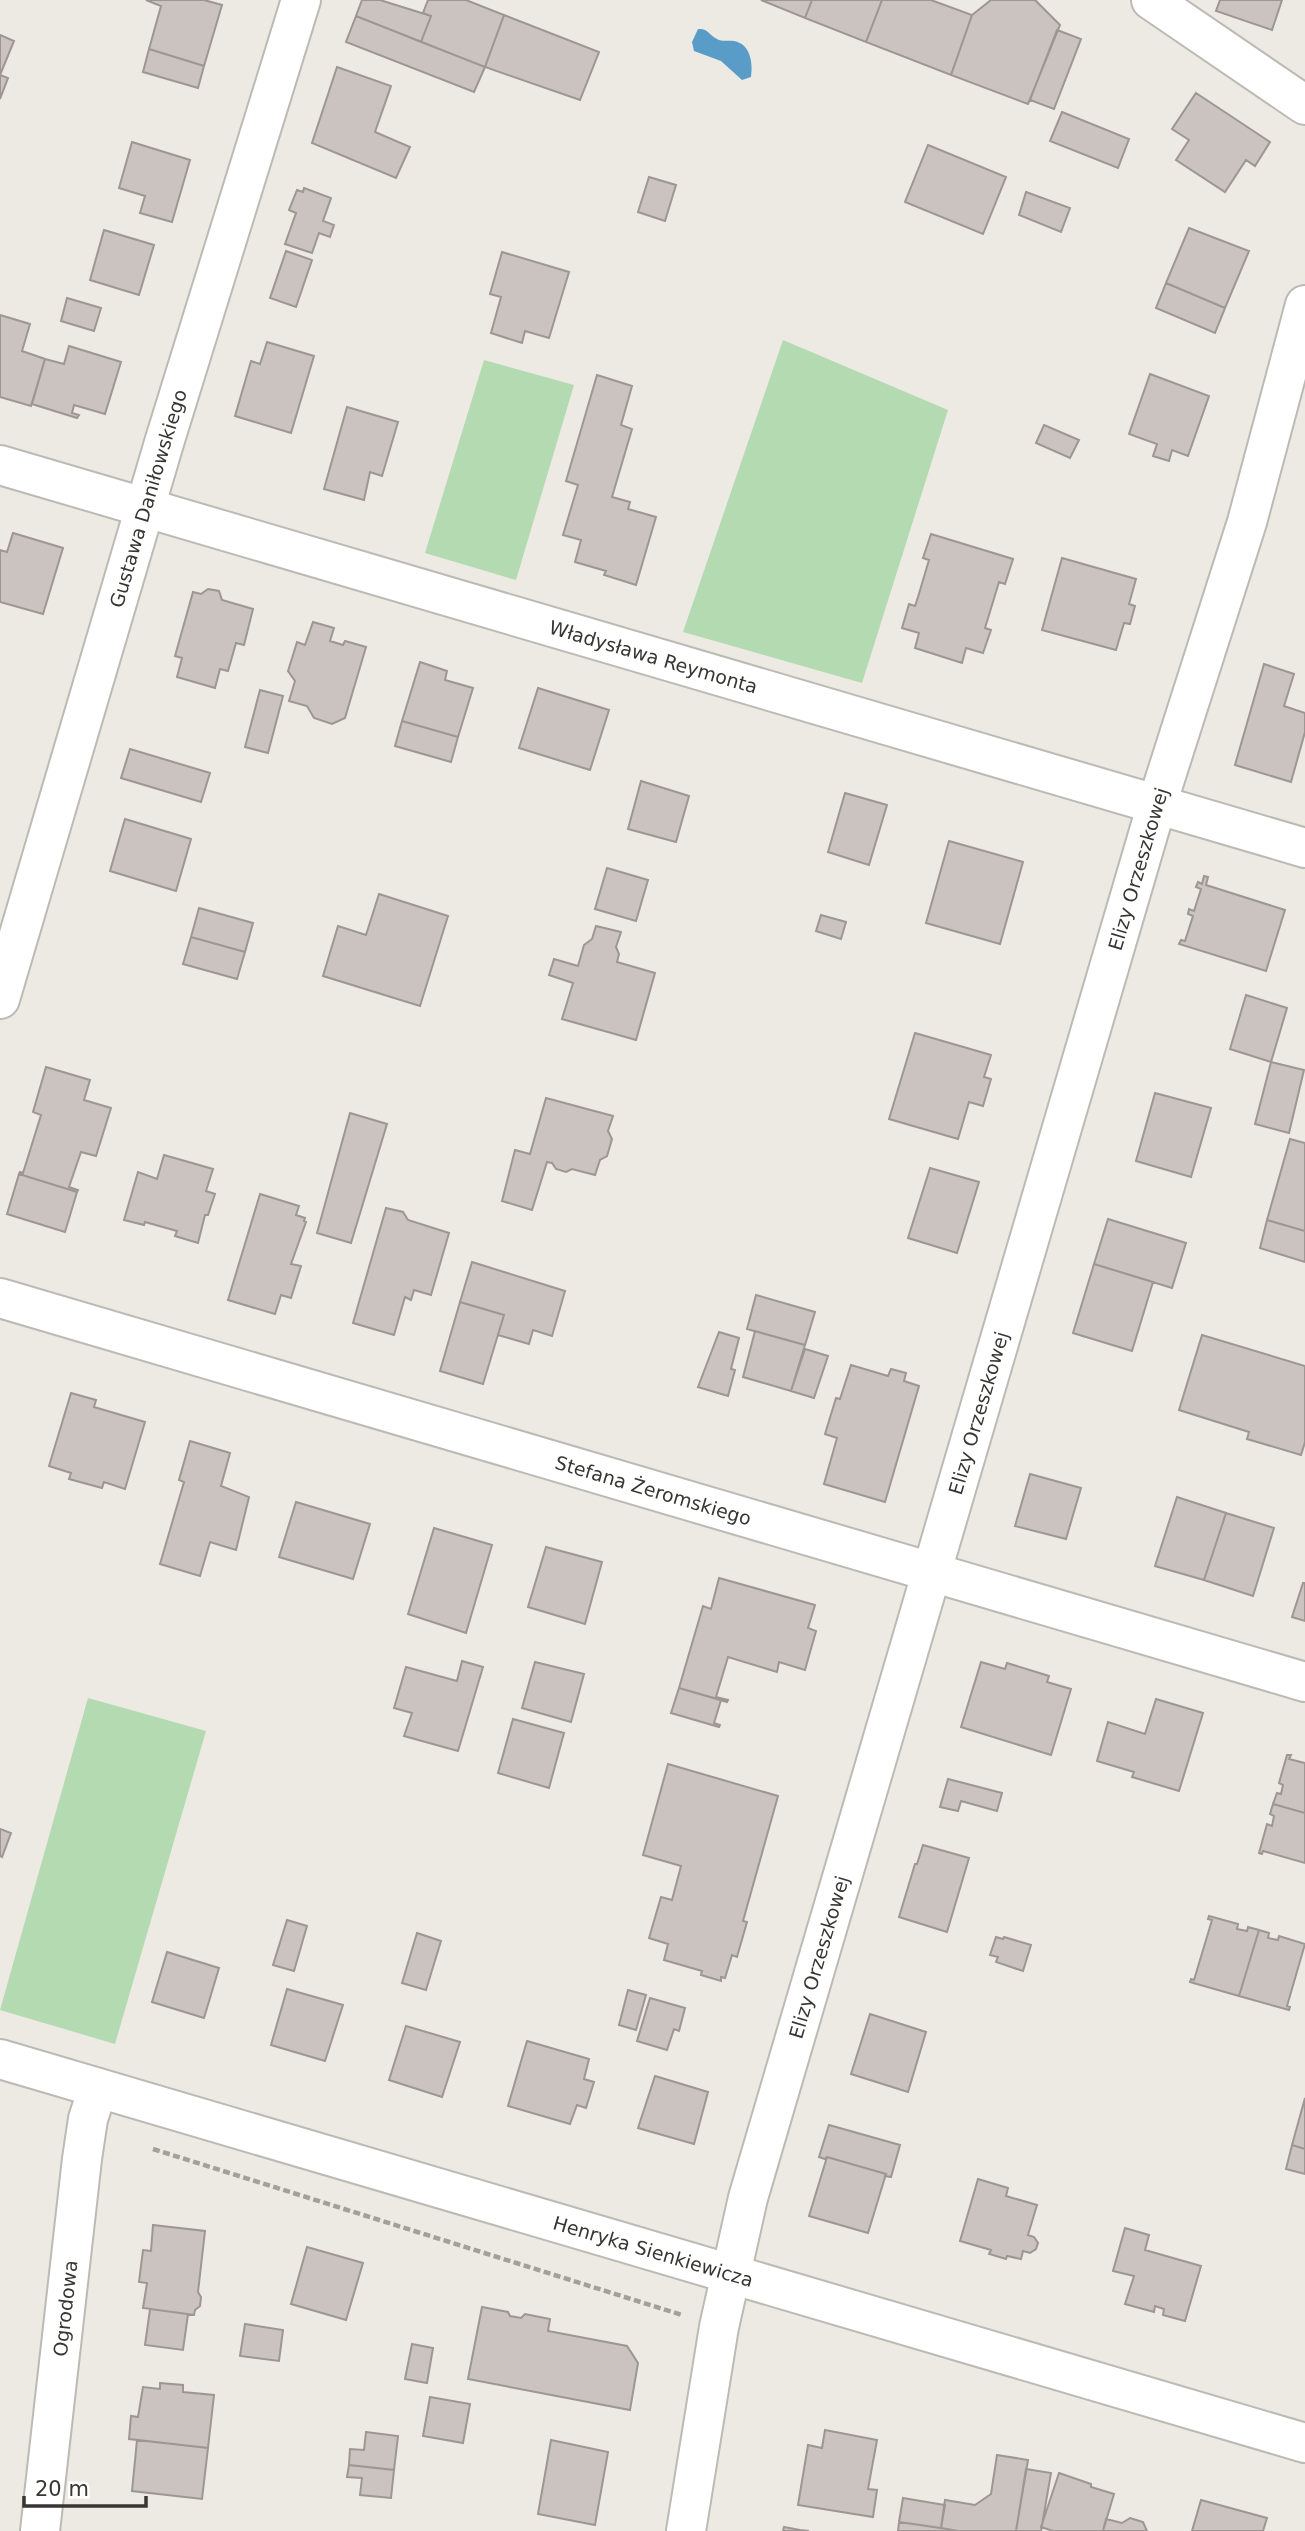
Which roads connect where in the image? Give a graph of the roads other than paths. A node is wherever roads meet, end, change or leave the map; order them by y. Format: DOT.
graph roads {
  1 [pos="301,0"];
  2 [pos="1151,0"];
  3 [pos="1305,105"];
  4 [pos="1305,305"];
  5 [pos="0,465"];
  6 [pos="145,507"];
  7 [pos="1157,803"];
  8 [pos="1305,848"];
  9 [pos="0,999"];
  10 [pos="0,1298"];
  11 [pos="932,1573"];
  12 [pos="1305,1682"];
  13 [pos="0,2059"];
  14 [pos="98,2088"];
  15 [pos="730,2275"];
  16 [pos="1305,2443"];
  17 [pos="40,2531"];
  18 [pos="686,2531"];
  1 -- 6 [label="street, Gustawa Daniłowskiego"];
  2 -- 3 [label="street"];
  4 -- 7 [label="street, Elizy Orzeszkowej"];
  5 -- 6 [label="street, Władysława Reymonta"];
  6 -- 7 [label="street, Władysława Reymonta"];
  6 -- 9 [label="street, Gustawa Daniłowskiego"];
  7 -- 8 [label="street, Władysława Reymonta"];
  7 -- 11 [label="street, Elizy Orzeszkowej"];
  10 -- 11 [label="street, Stefana Żeromskiego"];
  11 -- 12 [label="street, Stefana Żeromskiego"];
  11 -- 15 [label="street, Elizy Orzeszkowej"];
  13 -- 14 [label="street, Henryka Sienkiewicza"];
  14 -- 15 [label="street, Henryka Sienkiewicza"];
  14 -- 17 [label="street, Ogrodowa"];
  15 -- 16 [label="street, Henryka Sienkiewicza"];
  15 -- 18 [label="street, Elizy Orzeszkowej"];
}
